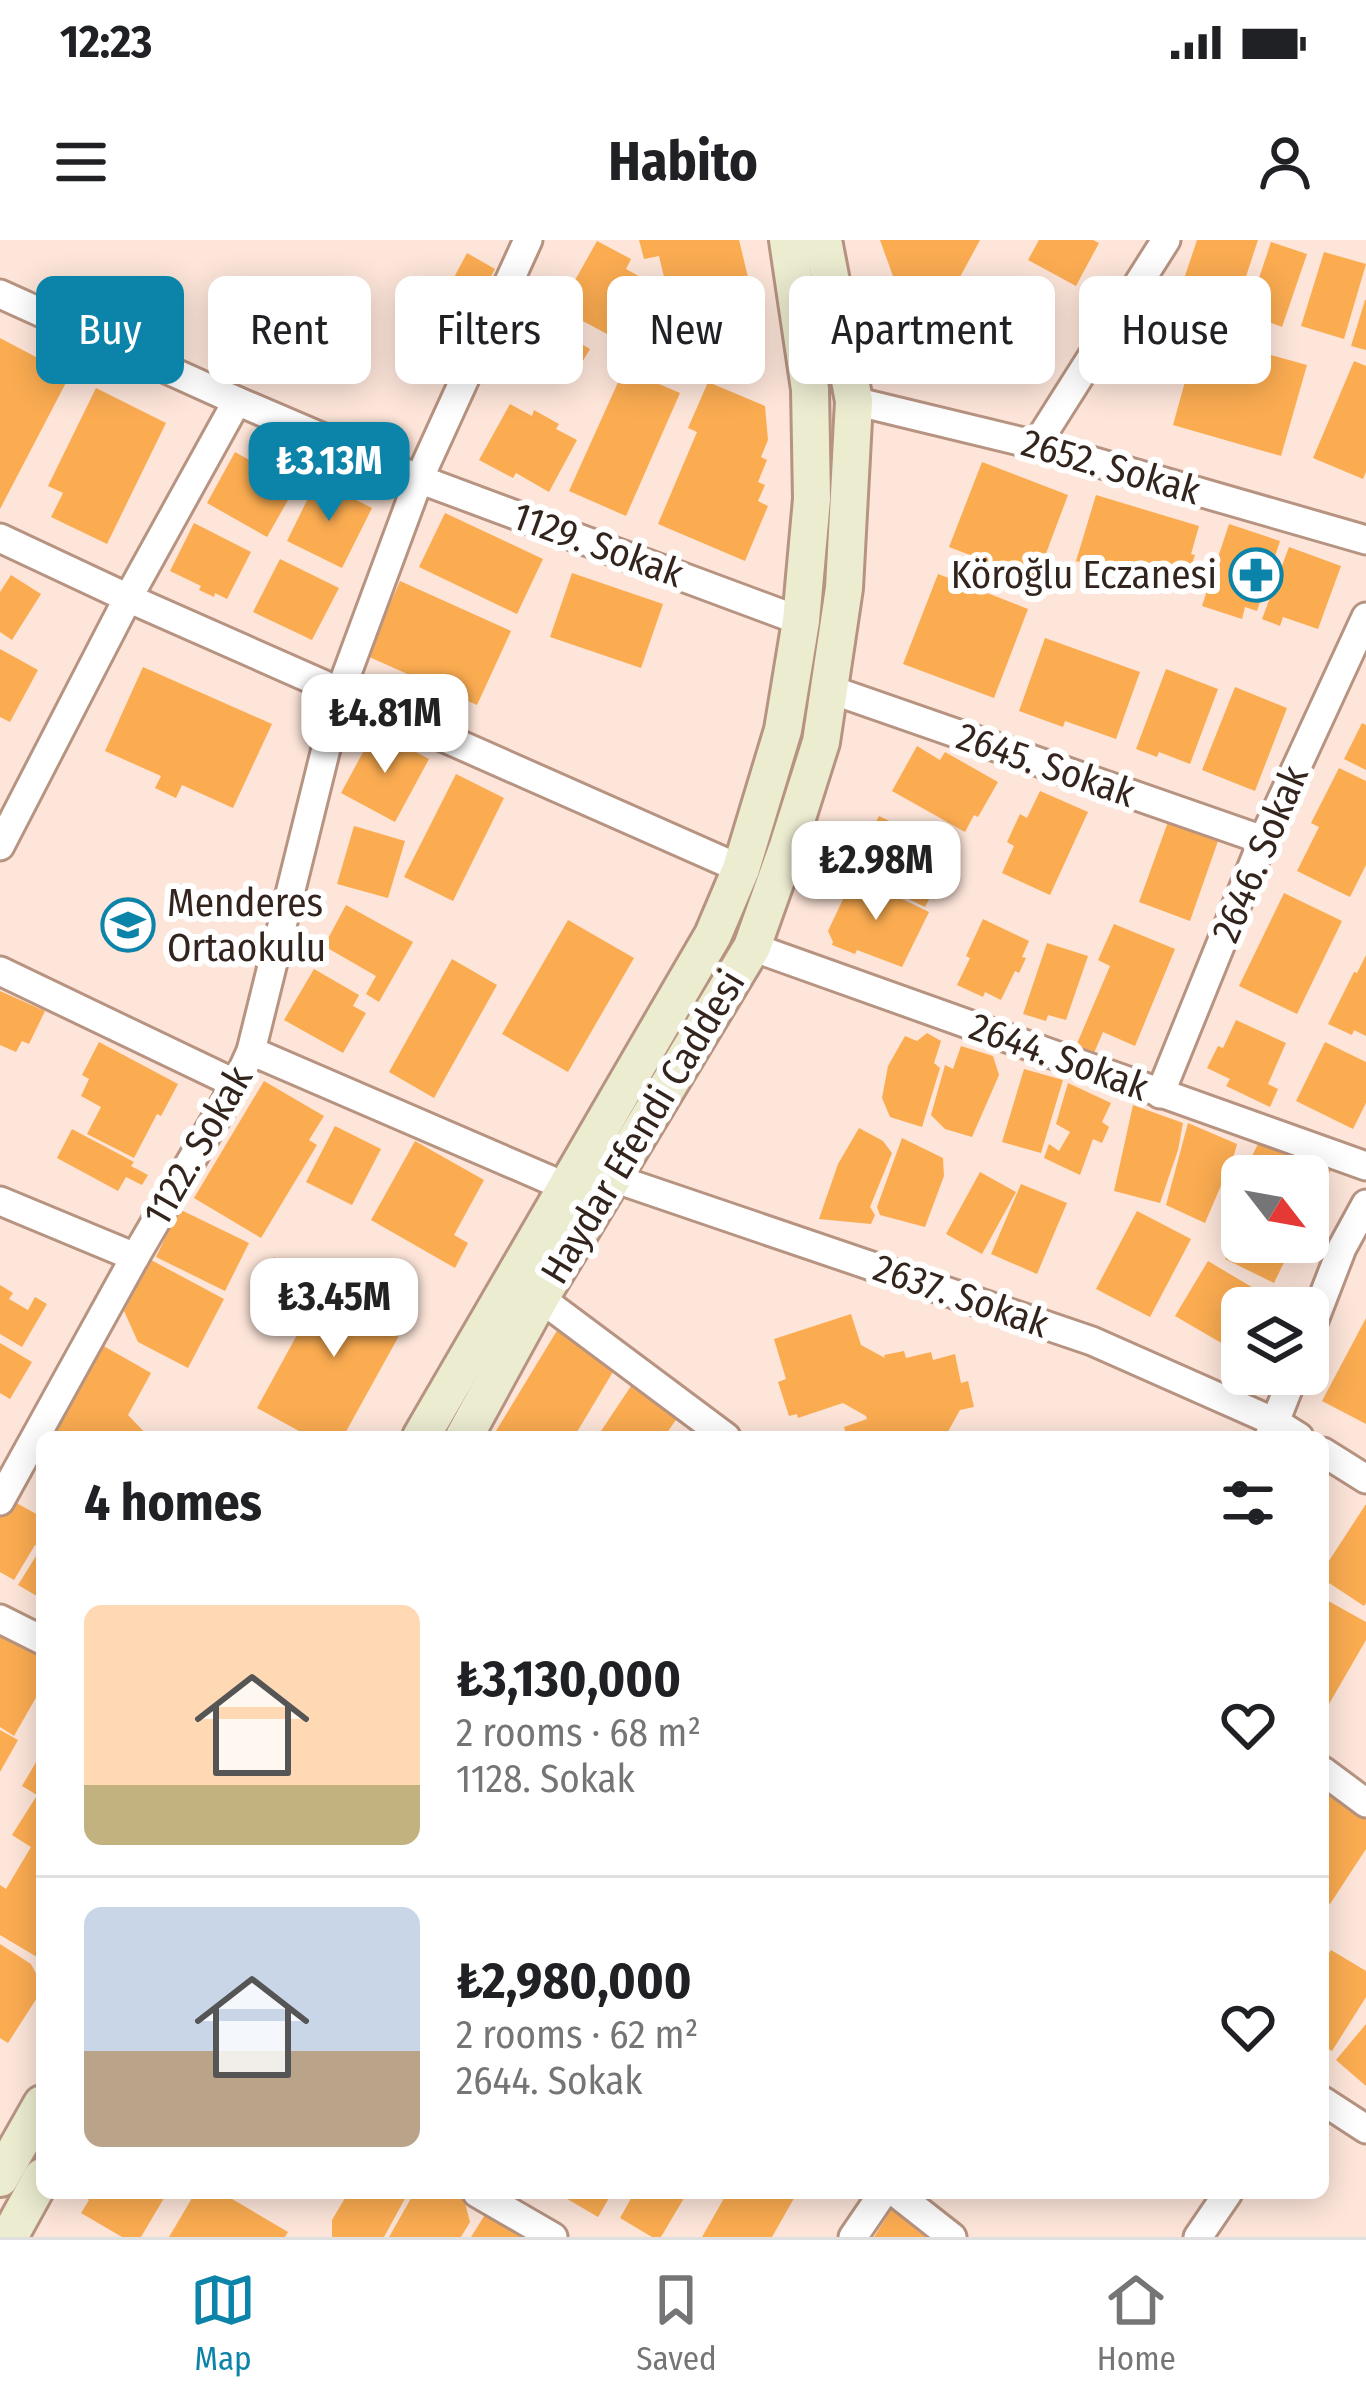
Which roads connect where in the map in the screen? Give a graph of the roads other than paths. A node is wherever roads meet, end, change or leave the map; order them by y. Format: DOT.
graph roads {
  1 [pos="528,240"];
  2 [pos="788,240"];
  3 [pos="824,240"];
  4 [pos="1166,240"];
  5 [pos="0,294"];
  6 [pos="237,401"];
  7 [pos="854,401"];
  8 [pos="1036,446"];
  9 [pos="419,479"];
  10 [pos="0,538"];
  11 [pos="1366,540"];
  12 [pos="128,598"];
  13 [pos="1366,616"];
  14 [pos="801,620"];
  15 [pos="829,689"];
  16 [pos="340,692"];
  17 [pos="1263,840"];
  18 [pos="0,846"];
  19 [pos="741,869"];
  20 [pos="752,946"];
  21 [pos="0,971"];
  22 [pos="251,1051"];
  23 [pos="236,1084"];
  24 [pos="1160,1094"];
  25 [pos="1366,1166"];
  26 [pos="613,1178"];
  27 [pos="564,1186"];
  28 [pos="0,1201"];
  29 [pos="1366,1204"];
  30 [pos="135,1256"];
  31 [pos="1327,1287"];
  32 [pos="540,1298"];
  33 [pos="1289,1395"];
  34 [pos="39,1431"];
  35 [pos="424,1431"];
  36 [pos="467,1431"];
  37 [pos="718,1431"];
  38 [pos="1279,1431"];
  39 [pos="1281,1431"];
  40 [pos="36,1436"];
  41 [pos="1329,1456"];
  42 [pos="1366,1480"];
  43 [pos="0,1501"];
  44 [pos="0,1619"];
  45 [pos="36,1637"];
  46 [pos="1329,1775"];
  47 [pos="1366,1803"];
  48 [pos="1329,2105"];
  49 [pos="36,2115"];
  50 [pos="1366,2129"];
  51 [pos="0,2178"];
  52 [pos="36,2187"];
  53 [pos="487,2199"];
  54 [pos="879,2199"];
  55 [pos="904,2199"];
  56 [pos="1224,2199"];
  57 [pos="9,2237"];
  58 [pos="553,2237"];
  59 [pos="853,2237"];
  60 [pos="952,2237"];
  61 [pos="1198,2237"];
  1 -- 9 [label="street, 1122. Sokak"];
  2 -- 14 [label="main road, Haydar Efendi Caddesi"];
  3 -- 7 [label="main road, Haydar Efendi Caddesi"];
  4 -- 8 [label="street"];
  5 -- 6 [label="street, 1129. Sokak"];
  6 -- 9 [label="street, 1129. Sokak"];
  6 -- 12 [label="street"];
  7 -- 8 [label="street, 2652. Sokak"];
  7 -- 15 [label="main road, Haydar Efendi Caddesi"];
  8 -- 11 [label="street, 2652. Sokak"];
  9 -- 14 [label="street, 1129. Sokak"];
  9 -- 16 [label="street, 1122. Sokak"];
  10 -- 12 [label="street"];
  12 -- 16 [label="street"];
  12 -- 18 [label="street"];
  13 -- 17 [label="street, 2646. Sokak"];
  14 -- 19 [label="main road, Haydar Efendi Caddesi"];
  15 -- 17 [label="street, 2645. Sokak"];
  15 -- 20 [label="main road, Haydar Efendi Caddesi"];
  16 -- 19 [label="street"];
  16 -- 22 [label="street, 1122. Sokak"];
  17 -- 24 [label="street, 2646. Sokak"];
  19 -- 27 [label="main road, Haydar Efendi Caddesi"];
  20 -- 24 [label="street, 2644. Sokak"];
  20 -- 26 [label="main road, Haydar Efendi Caddesi"];
  21 -- 23 [label="street"];
  22 -- 23 [label="street, 1122. Sokak"];
  22 -- 27 [label="street"];
  23 -- 30 [label="street, 1122. Sokak"];
  24 -- 25 [label="street, 2644. Sokak"];
  26 -- 32 [label="main road, Haydar Efendi Caddesi"];
  26 -- 38 [label="street, 2637. Sokak"];
  27 -- 35 [label="main road, Haydar Efendi Caddesi"];
  28 -- 30 [label="street"];
  29 -- 31 [label="street"];
  30 -- 34 [label="street, 1122. Sokak"];
  32 -- 36 [label="main road, Haydar Efendi Caddesi"];
  32 -- 37 [label="street"];
  33 -- 39 [label="street"];
  40 -- 43 [label="street, 1122. Sokak"];
  41 -- 42 [label="street"];
  44 -- 45 [label="street"];
  46 -- 47 [label="street"];
  48 -- 50 [label="street"];
  49 -- 51 [label="main road"];
  52 -- 57 [label="main road"];
  53 -- 58 [label="street"];
  54 -- 59 [label="street"];
  55 -- 60 [label="street"];
  56 -- 61 [label="street"];
}
